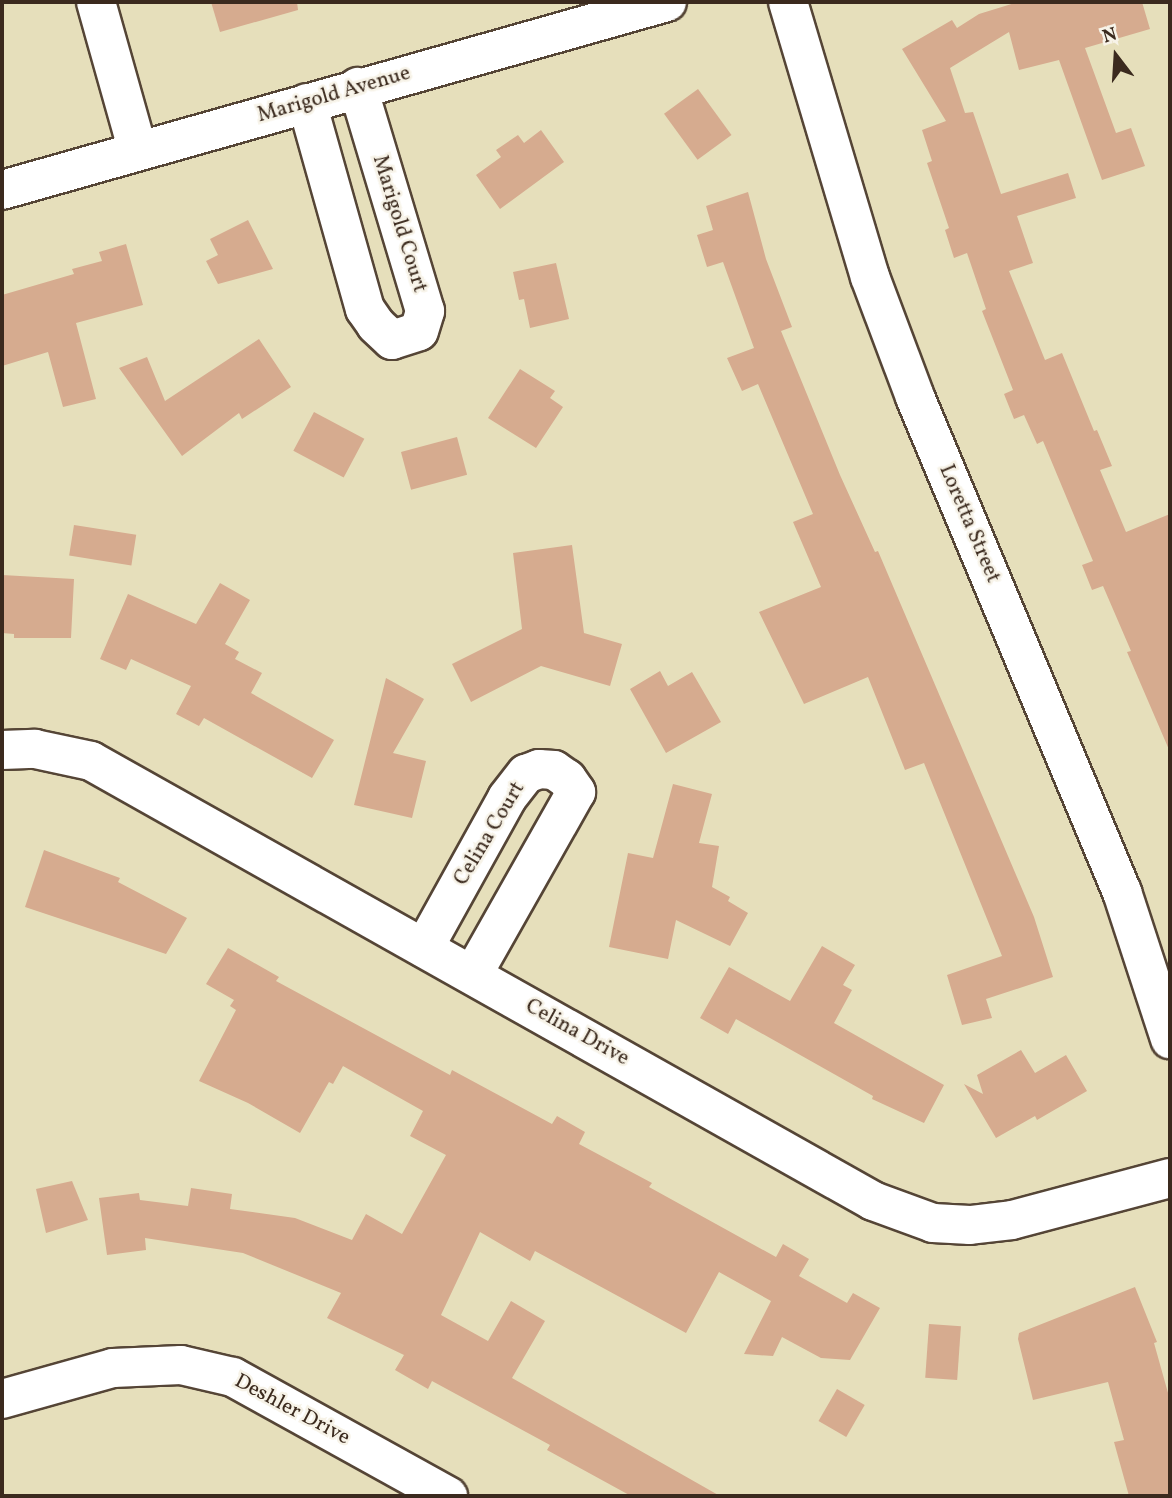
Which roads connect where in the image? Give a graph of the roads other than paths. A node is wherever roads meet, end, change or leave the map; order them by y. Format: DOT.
graph roads {
  1 [pos="96,2"];
  2 [pos="667,2"];
  3 [pos="788,2"];
  4 [pos="358,87"];
  5 [pos="307,103"];
  6 [pos="138,151"];
  7 [pos="2,190"];
  8 [pos="2,750"];
  9 [pos="425,948"];
  10 [pos="472,974"];
  11 [pos="1170,1039"];
  12 [pos="1170,1178"];
  13 [pos="2,1399"];
  14 [pos="447,1496"];
  1 -- 6 [label="street"];
  2 -- 4 [label="street, Marigold Avenue"];
  3 -- 11 [label="street, Loretta Street"];
  4 -- 5 [label="street, Marigold Avenue"];
  4 -- 5 [label="street, Marigold Court"];
  5 -- 6 [label="street, Marigold Avenue"];
  6 -- 7 [label="street, Marigold Avenue"];
  8 -- 9 [label="street, Celina Drive"];
  9 -- 10 [label="street, Celina Drive"];
  9 -- 10 [label="street, Celina Court"];
  10 -- 12 [label="street, Celina Drive"];
  13 -- 14 [label="street, Deshler Drive"];
}
